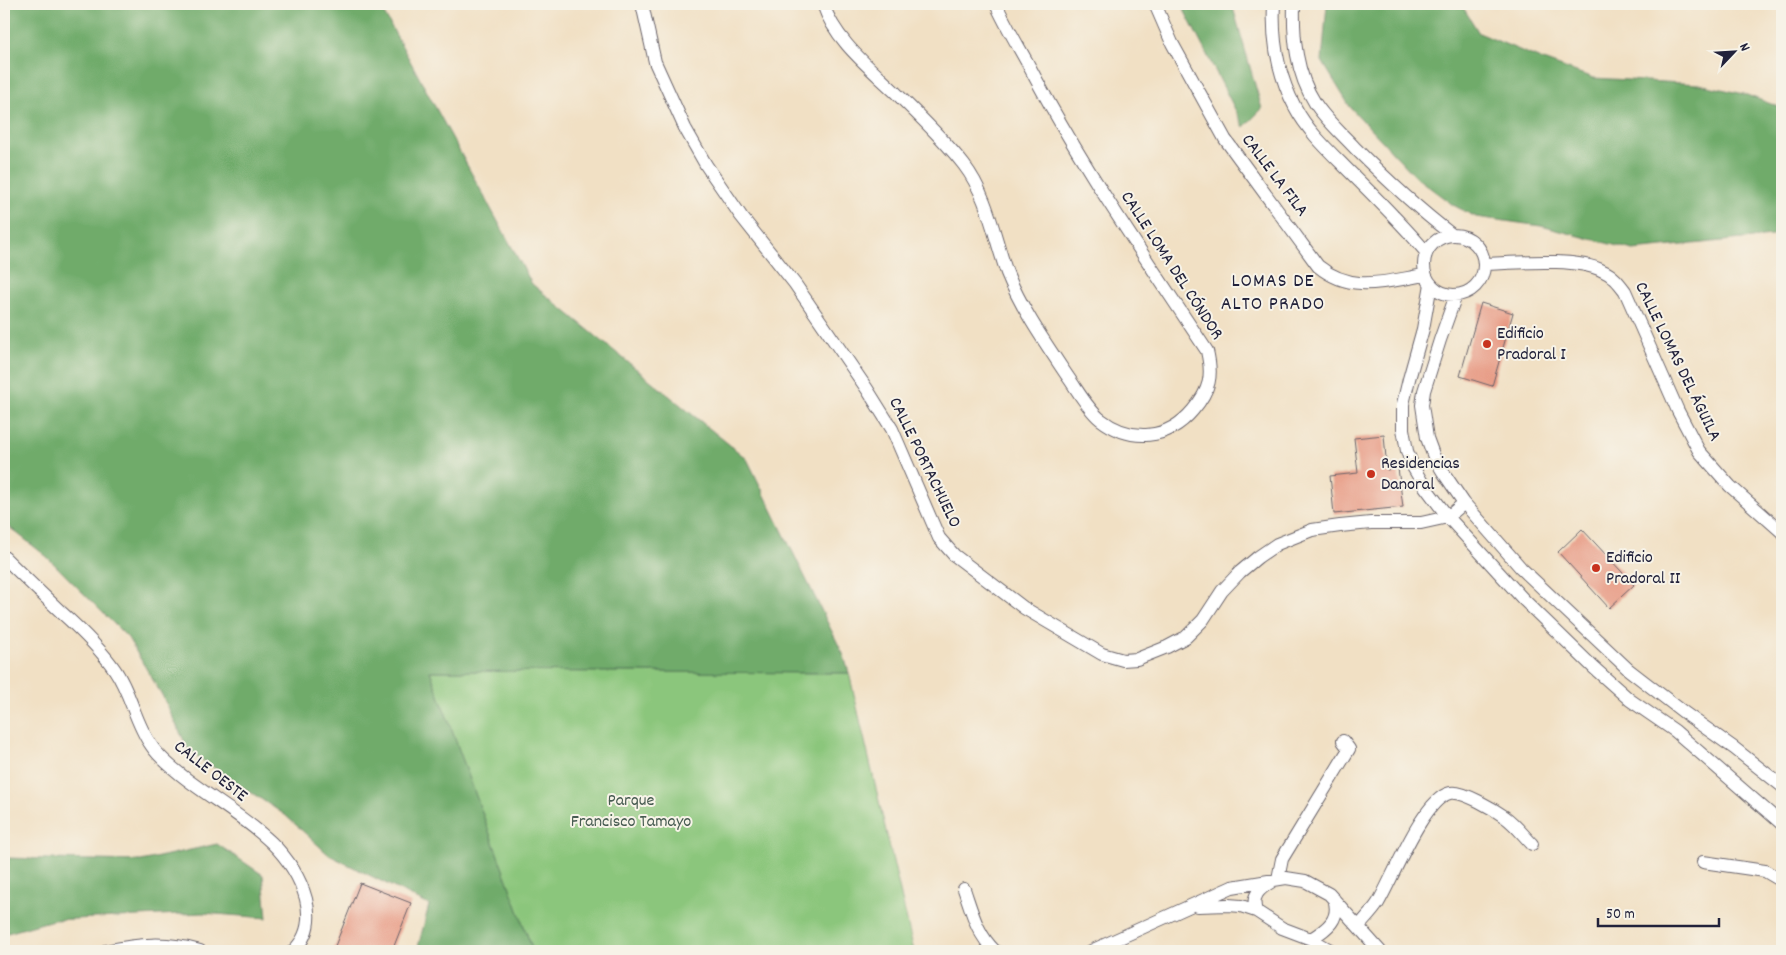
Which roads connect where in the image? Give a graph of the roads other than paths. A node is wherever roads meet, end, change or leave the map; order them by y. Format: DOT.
graph roads {
  1 [pos="642,4"];
  2 [pos="824,4"];
  3 [pos="996,4"];
  4 [pos="1155,4"];
  5 [pos="1274,4"];
  6 [pos="1294,4"];
  7 [pos="1451,234"];
  8 [pos="1426,252"];
  9 [pos="1485,264"];
  10 [pos="1428,280"];
  11 [pos="1456,295"];
  12 [pos="1464,503"];
  13 [pos="1448,517"];
  14 [pos="1782,532"];
  15 [pos="4,557"];
  16 [pos="1343,741"];
  17 [pos="1782,786"];
  18 [pos="1782,824"];
  19 [pos="1532,844"];
  20 [pos="1703,862"];
  21 [pos="1278,879"];
  22 [pos="1782,881"];
  23 [pos="964,889"];
  24 [pos="1334,899"];
  25 [pos="1188,907"];
  26 [pos="1256,911"];
  27 [pos="1359,926"];
  28 [pos="1311,939"];
  29 [pos="105,951"];
  30 [pos="200,951"];
  31 [pos="293,951"];
  32 [pos="995,951"];
  33 [pos="1091,951"];
  34 [pos="1332,951"];
  35 [pos="1380,951"];
  1 -- 13 [label="street, CALLE PORTACHUELO"];
  2 -- 3 [label="street, CALLE LOMA DEL CÓNDOR"];
  4 -- 10 [label="street, CALLE LA FILA"];
  5 -- 8 [label="street"];
  6 -- 7 [label="street"];
  7 -- 8 [label="street"];
  7 -- 9 [label="street"];
  8 -- 10 [label="street"];
  9 -- 11 [label="street"];
  9 -- 14 [label="street, CALLE LOMAS DEL ÁGUILA"];
  10 -- 11 [label="street"];
  10 -- 13 [label="street"];
  11 -- 12 [label="street"];
  12 -- 13 [label="street, CALLE PORTACHUELO"];
  12 -- 17 [label="street"];
  13 -- 18 [label="street"];
  15 -- 31 [label="street, CALLE OESTE"];
  16 -- 21 [label="street"];
  19 -- 27 [label="street"];
  20 -- 22 [label="street"];
  21 -- 24 [label="street"];
  21 -- 25 [label="street"];
  21 -- 26 [label="street"];
  23 -- 32 [label="street"];
  24 -- 27 [label="street"];
  24 -- 28 [label="street"];
  25 -- 26 [label="street"];
  25 -- 33 [label="street"];
  26 -- 28 [label="street"];
  27 -- 35 [label="street"];
  28 -- 34 [label="street"];
  29 -- 30 [label="street"];
}
